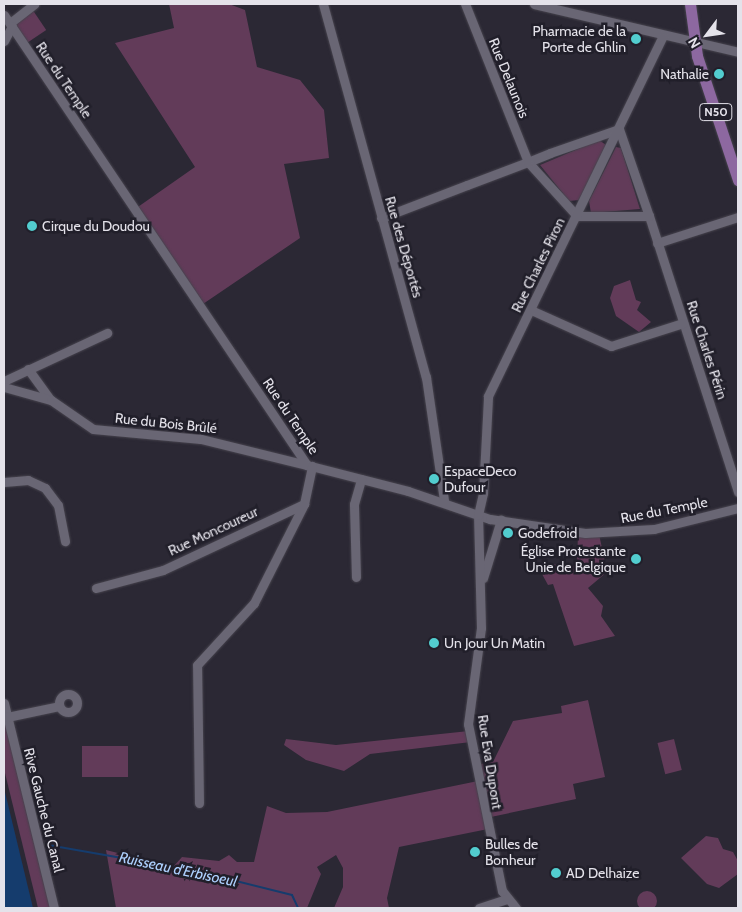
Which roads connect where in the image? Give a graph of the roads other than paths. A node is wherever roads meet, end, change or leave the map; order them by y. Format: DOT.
graph roads {
  1 [pos="34,4"];
  2 [pos="323,4"];
  3 [pos="465,4"];
  4 [pos="534,4"];
  5 [pos="690,4"];
  6 [pos="560,7"];
  7 [pos="4,15"];
  8 [pos="11,25"];
  9 [pos="691,31"];
  10 [pos="662,37"];
  11 [pos="4,41"];
  12 [pos="695,44"];
  13 [pos="738,52"];
  14 [pos="619,129"];
  15 [pos="528,162"];
  16 [pos="738,180"];
  17 [pos="577,216"];
  18 [pos="649,216"];
  19 [pos="738,217"];
  20 [pos="381,218"];
  21 [pos="657,243"];
  22 [pos="531,310"];
  23 [pos="683,323"];
  24 [pos="107,333"];
  25 [pos="28,369"];
  26 [pos="4,380"];
  27 [pos="4,388"];
  28 [pos="51,400"];
  29 [pos="310,466"];
  30 [pos="361,478"];
  31 [pos="4,482"];
  32 [pos="738,492"];
  33 [pos="444,502"];
  34 [pos="304,504"];
  35 [pos="738,508"];
  36 [pos="478,515"];
  37 [pos="501,520"];
  38 [pos="65,541"];
  39 [pos="356,577"];
  40 [pos="480,587"];
  41 [pos="96,588"];
  42 [pos="4,703"];
  43 [pos="59,706"];
  44 [pos="7,717"];
  45 [pos="199,803"];
  46 [pos="506,899"];
  47 [pos="54,908"];
  48 [pos="479,908"];
  49 [pos="516,908"];
  1 -- 8 [label="street"];
  2 -- 20 [label="street, Rue des Déportés"];
  3 -- 15 [label="street, Rue Delaunois"];
  4 -- 6 [label="street"];
  5 -- 9 [label="main road, N50"];
  6 -- 10 [label="street"];
  7 -- 8 [label="street, Rue du Temple"];
  8 -- 11 [label="street"];
  8 -- 29 [label="street, Rue du Temple"];
  9 -- 10 [label="street"];
  9 -- 12 [label="main road, N50"];
  10 -- 12 [label="street"];
  10 -- 14 [label="street, Rue Charles Piron"];
  12 -- 13 [label="street"];
  12 -- 16 [label="main road, N50"];
  14 -- 15 [label="street"];
  14 -- 17 [label="street, Rue Charles Piron"];
  14 -- 18 [label="street, Rue Charles Périn"];
  15 -- 17 [label="street"];
  15 -- 20 [label="street"];
  17 -- 18 [label="street"];
  17 -- 22 [label="street, Rue Charles Piron"];
  18 -- 21 [label="street, Rue Charles Périn"];
  19 -- 21 [label="street"];
  20 -- 33 [label="street, Rue des Déportés"];
  21 -- 23 [label="street, Rue Charles Périn"];
  22 -- 23 [label="street"];
  22 -- 36 [label="street, Rue Charles Piron"];
  23 -- 32 [label="street, Rue Charles Périn"];
  24 -- 25 [label="street"];
  25 -- 26 [label="street"];
  25 -- 28 [label="street"];
  27 -- 28 [label="street"];
  28 -- 29 [label="street, Rue du Bois Brûlé"];
  29 -- 30 [label="street, Rue du Temple"];
  29 -- 34 [label="street"];
  30 -- 33 [label="street, Rue du Temple"];
  30 -- 39 [label="street"];
  31 -- 38 [label="street"];
  33 -- 36 [label="street, Rue du Temple"];
  34 -- 41 [label="street, Rue Moncoureur"];
  34 -- 45 [label="street"];
  35 -- 37 [label="street, Rue du Temple"];
  36 -- 37 [label="street, Rue du Temple"];
  36 -- 40 [label="street, Rue Charles Piron"];
  37 -- 40 [label="street"];
  40 -- 46 [label="street, Rue Eva Dupont"];
  42 -- 44 [label="street, Rive Gauche du Canal"];
  43 -- 44 [label="street"];
  44 -- 47 [label="street, Rive Gauche du Canal"];
  46 -- 48 [label="street"];
  46 -- 49 [label="street"];
}
